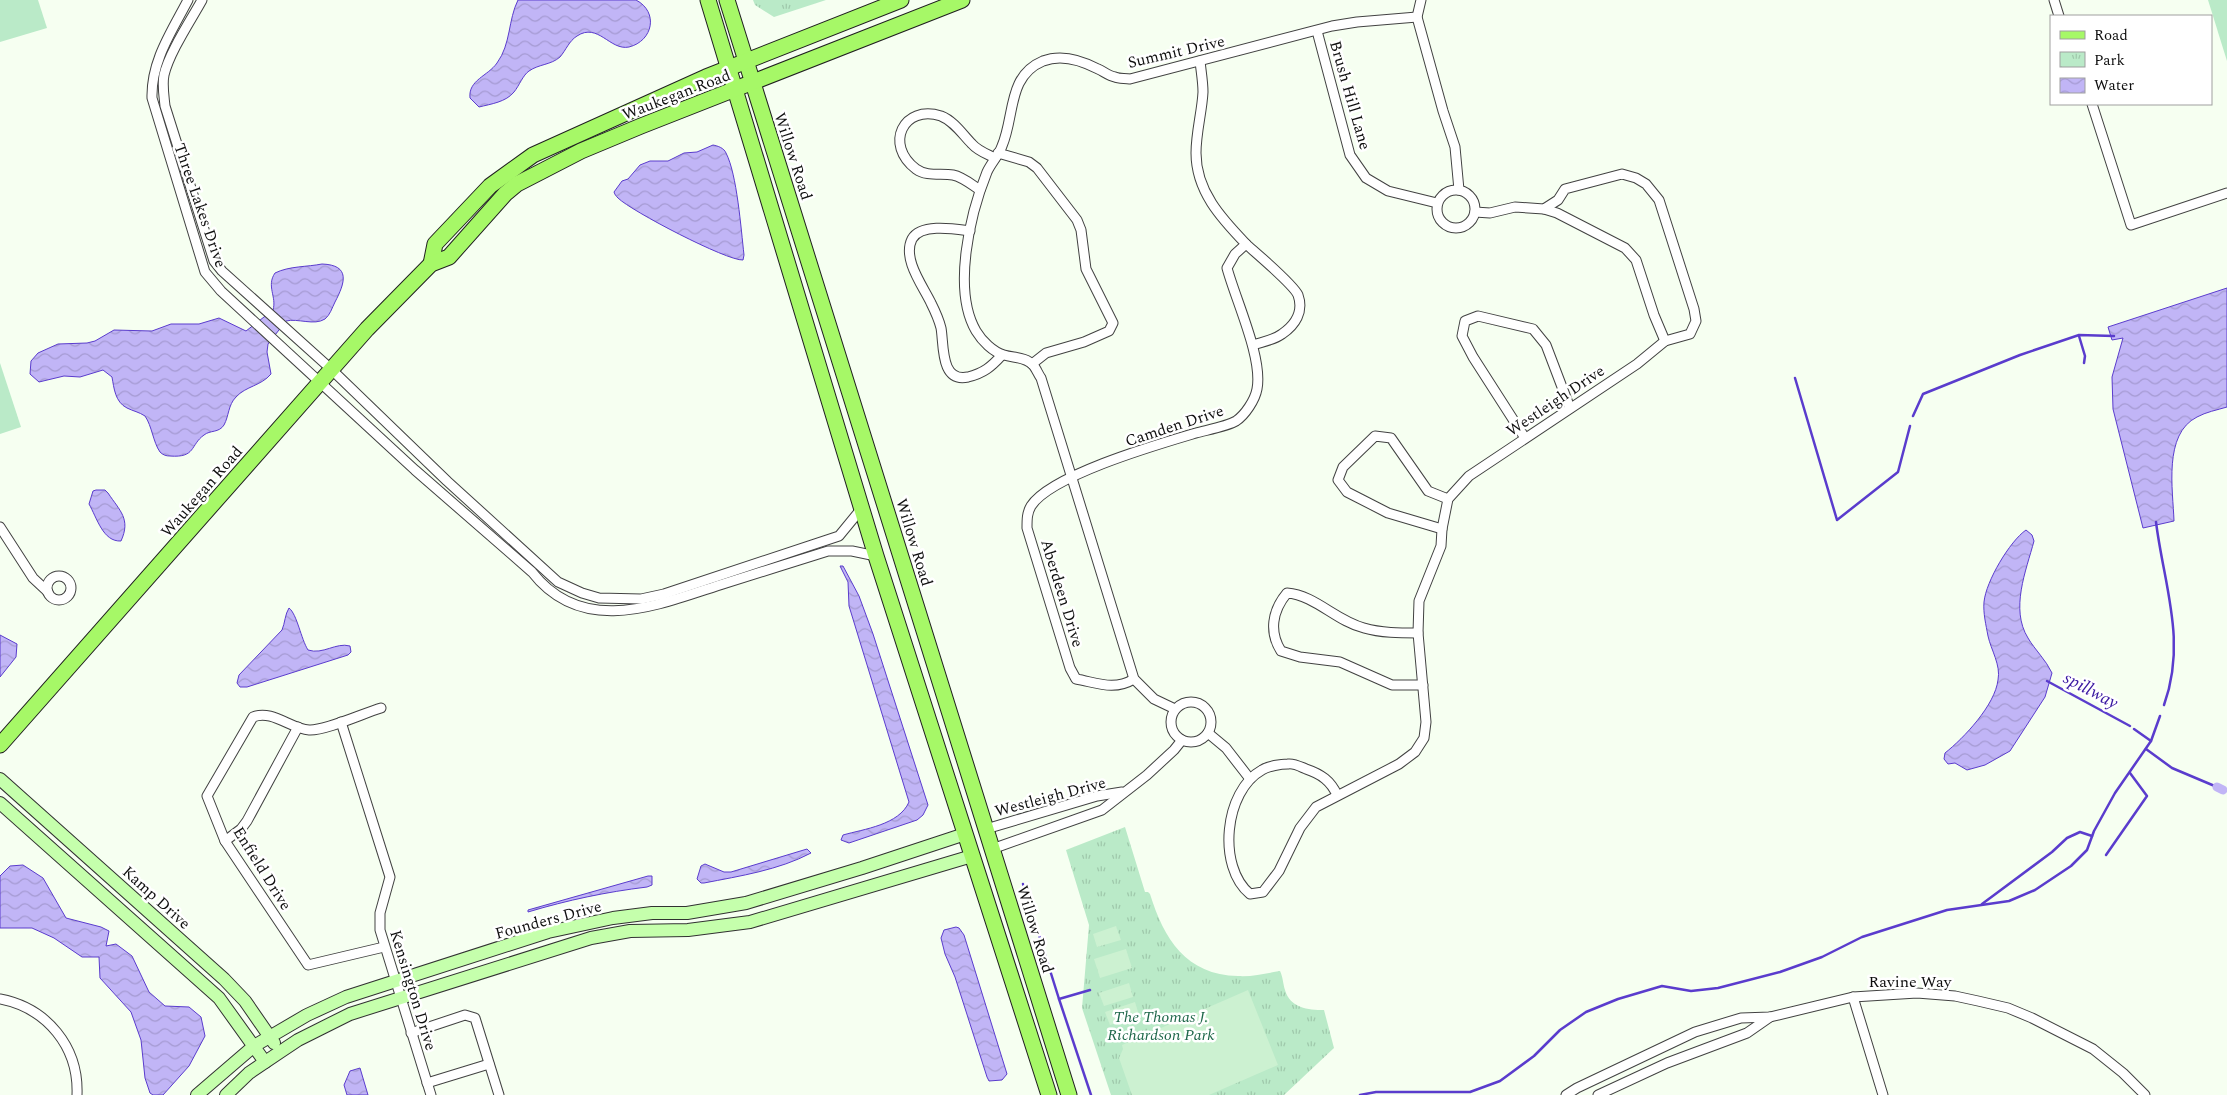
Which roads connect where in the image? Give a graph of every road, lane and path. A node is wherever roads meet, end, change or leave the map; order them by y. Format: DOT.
graph roads {
  1 [pos="188,0"];
  2 [pos="202,0"];
  3 [pos="708,0"];
  4 [pos="727,0"];
  5 [pos="901,0"];
  6 [pos="962,0"];
  7 [pos="1421,0"];
  8 [pos="2054,0"];
  9 [pos="2060,15"];
  10 [pos="1417,17"];
  11 [pos="1316,31"];
  12 [pos="1200,61"];
  13 [pos="746,62"];
  14 [pos="729,69"];
  15 [pos="753,83"];
  16 [pos="736,90"];
  17 [pos="2092,105"];
  18 [pos="996,156"];
  19 [pos="980,190"];
  20 [pos="1459,190"];
  21 [pos="2227,194"];
  22 [pos="1437,203"];
  23 [pos="1544,209"];
  24 [pos="1475,212"];
  25 [pos="970,231"];
  26 [pos="1246,244"];
  27 [pos="431,264"];
  28 [pos="1665,341"];
  29 [pos="1253,345"];
  30 [pos="1002,355"];
  31 [pos="1032,364"];
  32 [pos="331,369"];
  33 [pos="319,382"];
  34 [pos="1570,408"];
  35 [pos="1525,438"];
  36 [pos="1071,476"];
  37 [pos="1448,499"];
  38 [pos="862,508"];
  39 [pos="0,526"];
  40 [pos="1442,529"];
  41 [pos="876,556"];
  42 [pos="48,592"];
  43 [pos="1418,632"];
  44 [pos="1134,679"];
  45 [pos="1424,685"];
  46 [pos="381,708"];
  47 [pos="1176,709"];
  48 [pos="341,722"];
  49 [pos="298,727"];
  50 [pos="1208,733"];
  51 [pos="1182,740"];
  52 [pos="0,745"];
  53 [pos="1250,779"];
  54 [pos="0,780"];
  55 [pos="1122,792"];
  56 [pos="1337,795"];
  57 [pos="0,802"];
  58 [pos="986,829"];
  59 [pos="965,834"];
  60 [pos="225,841"];
  61 [pos="992,849"];
  62 [pos="972,856"];
  63 [pos="384,947"];
  64 [pos="395,982"];
  65 [pos="1853,997"];
  66 [pos="400,998"];
  67 [pos="0,999"];
  68 [pos="1770,1017"];
  69 [pos="411,1033"];
  70 [pos="270,1036"];
  71 [pos="254,1046"];
  72 [pos="280,1052"];
  73 [pos="265,1062"];
  74 [pos="489,1064"];
  75 [pos="427,1083"];
  76 [pos="77,1095"];
  77 [pos="197,1095"];
  78 [pos="226,1095"];
  79 [pos="431,1095"];
  80 [pos="499,1095"];
  81 [pos="1049,1095"];
  82 [pos="1068,1095"];
  83 [pos="1566,1095"];
  84 [pos="1598,1095"];
  85 [pos="1883,1095"];
  86 [pos="2145,1095"];
  1 -- 33 [label="street, Three Lakes Drive"];
  2 -- 32 [label="street, Three Lakes Drive"];
  3 -- 14 [label="main road"];
  4 -- 13 [label="main road, Willow Road"];
  5 -- 13 [label="main road, Waukegan Road"];
  6 -- 15 [label="main road, Waukegan Road"];
  7 -- 10 [label="street"];
  8 -- 9 [label="street"];
  10 -- 11 [label="street, Summit Drive"];
  10 -- 20 [label="street"];
  11 -- 12 [label="street, Summit Drive"];
  11 -- 22 [label="street, Brush Hill Lane"];
  12 -- 18 [label="street, Summit Drive"];
  12 -- 26 [label="street"];
  13 -- 14 [label="main road, Waukegan Road"];
  13 -- 15 [label="main road, Willow Road"];
  14 -- 16 [label="main road"];
  14 -- 27 [label="main road, Waukegan Road"];
  15 -- 16 [label="main road, Waukegan Road"];
  15 -- 58 [label="main road, Willow Road"];
  16 -- 27 [label="main road, Waukegan Road"];
  16 -- 38 [label="main road"];
  17 -- 21 [label="street"];
  18 -- 19 [label="street, Summit Drive"];
  18 -- 19 [label="street"];
  18 -- 31 [label="street"];
  19 -- 25 [label="street, Summit Drive"];
  20 -- 22 [label="street"];
  20 -- 24 [label="street"];
  22 -- 24 [label="street"];
  23 -- 24 [label="street"];
  23 -- 28 [label="street"];
  23 -- 28 [label="street, Westleigh Drive"];
  25 -- 30 [label="street, Summit Drive"];
  25 -- 30 [label="street"];
  26 -- 29 [label="street, Camden Drive"];
  26 -- 29 [label="street"];
  27 -- 32 [label="main road, Waukegan Road"];
  28 -- 34 [label="street, Westleigh Drive"];
  29 -- 36 [label="street, Camden Drive"];
  30 -- 31 [label="street, Summit Drive"];
  31 -- 36 [label="street"];
  32 -- 33 [label="main road, Waukegan Road"];
  32 -- 38 [label="street, Three Lakes Drive"];
  33 -- 41 [label="street, Three Lakes Drive"];
  33 -- 52 [label="main road, Waukegan Road"];
  34 -- 35 [label="street, Westleigh Drive"];
  34 -- 35 [label="street"];
  35 -- 37 [label="street, Westleigh Drive"];
  36 -- 44 [label="street"];
  36 -- 44 [label="street, Aberdeen Drive"];
  37 -- 40 [label="street"];
  37 -- 40 [label="street"];
  38 -- 41 [label="main road"];
  39 -- 42 [label="street"];
  40 -- 43 [label="street"];
  41 -- 59 [label="main road"];
  43 -- 45 [label="street"];
  43 -- 45 [label="street"];
  44 -- 47 [label="street"];
  45 -- 56 [label="street"];
  46 -- 48 [label="street"];
  47 -- 50 [label="street"];
  47 -- 51 [label="street"];
  48 -- 49 [label="street"];
  48 -- 63 [label="street, Kensington Drive"];
  49 -- 60 [label="street"];
  49 -- 60 [label="street, Enfield Drive"];
  50 -- 51 [label="street"];
  50 -- 53 [label="street"];
  51 -- 55 [label="street, Westleigh Drive"];
  53 -- 56 [label="street"];
  53 -- 56 [label="street"];
  54 -- 70 [label="main road, Kamp Drive"];
  55 -- 58 [label="street, Westleigh Drive"];
  55 -- 61 [label="street, Westleigh Drive"];
  57 -- 71 [label="main road, Kamp Drive"];
  58 -- 59 [label="main road"];
  58 -- 61 [label="main road, Willow Road"];
  59 -- 62 [label="main road"];
  59 -- 64 [label="main road, Founders Drive"];
  60 -- 63 [label="street, Enfield Drive"];
  61 -- 62 [label="main road"];
  61 -- 82 [label="main road, Willow Road"];
  62 -- 66 [label="main road, Founders Drive"];
  62 -- 81 [label="main road"];
  63 -- 64 [label="street, Kensington Drive"];
  64 -- 66 [label="street, Kensington Drive"];
  64 -- 70 [label="main road, Founders Drive"];
  65 -- 68 [label="street, Ravine Way"];
  65 -- 85 [label="street"];
  65 -- 86 [label="street, Ravine Way"];
  66 -- 69 [label="street, Kensington Drive"];
  66 -- 72 [label="main road, Founders Drive"];
  67 -- 76 [label="street"];
  68 -- 83 [label="street, Ravine Way"];
  68 -- 84 [label="street, Ravine Way"];
  69 -- 74 [label="street"];
  69 -- 75 [label="street, Kensington Drive"];
  70 -- 71 [label="main road, Founders Drive"];
  70 -- 72 [label="main road, Kamp Drive"];
  71 -- 73 [label="main road, Kamp Drive"];
  71 -- 77 [label="main road, Founders Drive"];
  72 -- 73 [label="main road, Founders Drive"];
  73 -- 78 [label="main road, Founders Drive"];
  74 -- 75 [label="street"];
  74 -- 80 [label="street"];
  75 -- 79 [label="street, Kensington Drive"];
}
